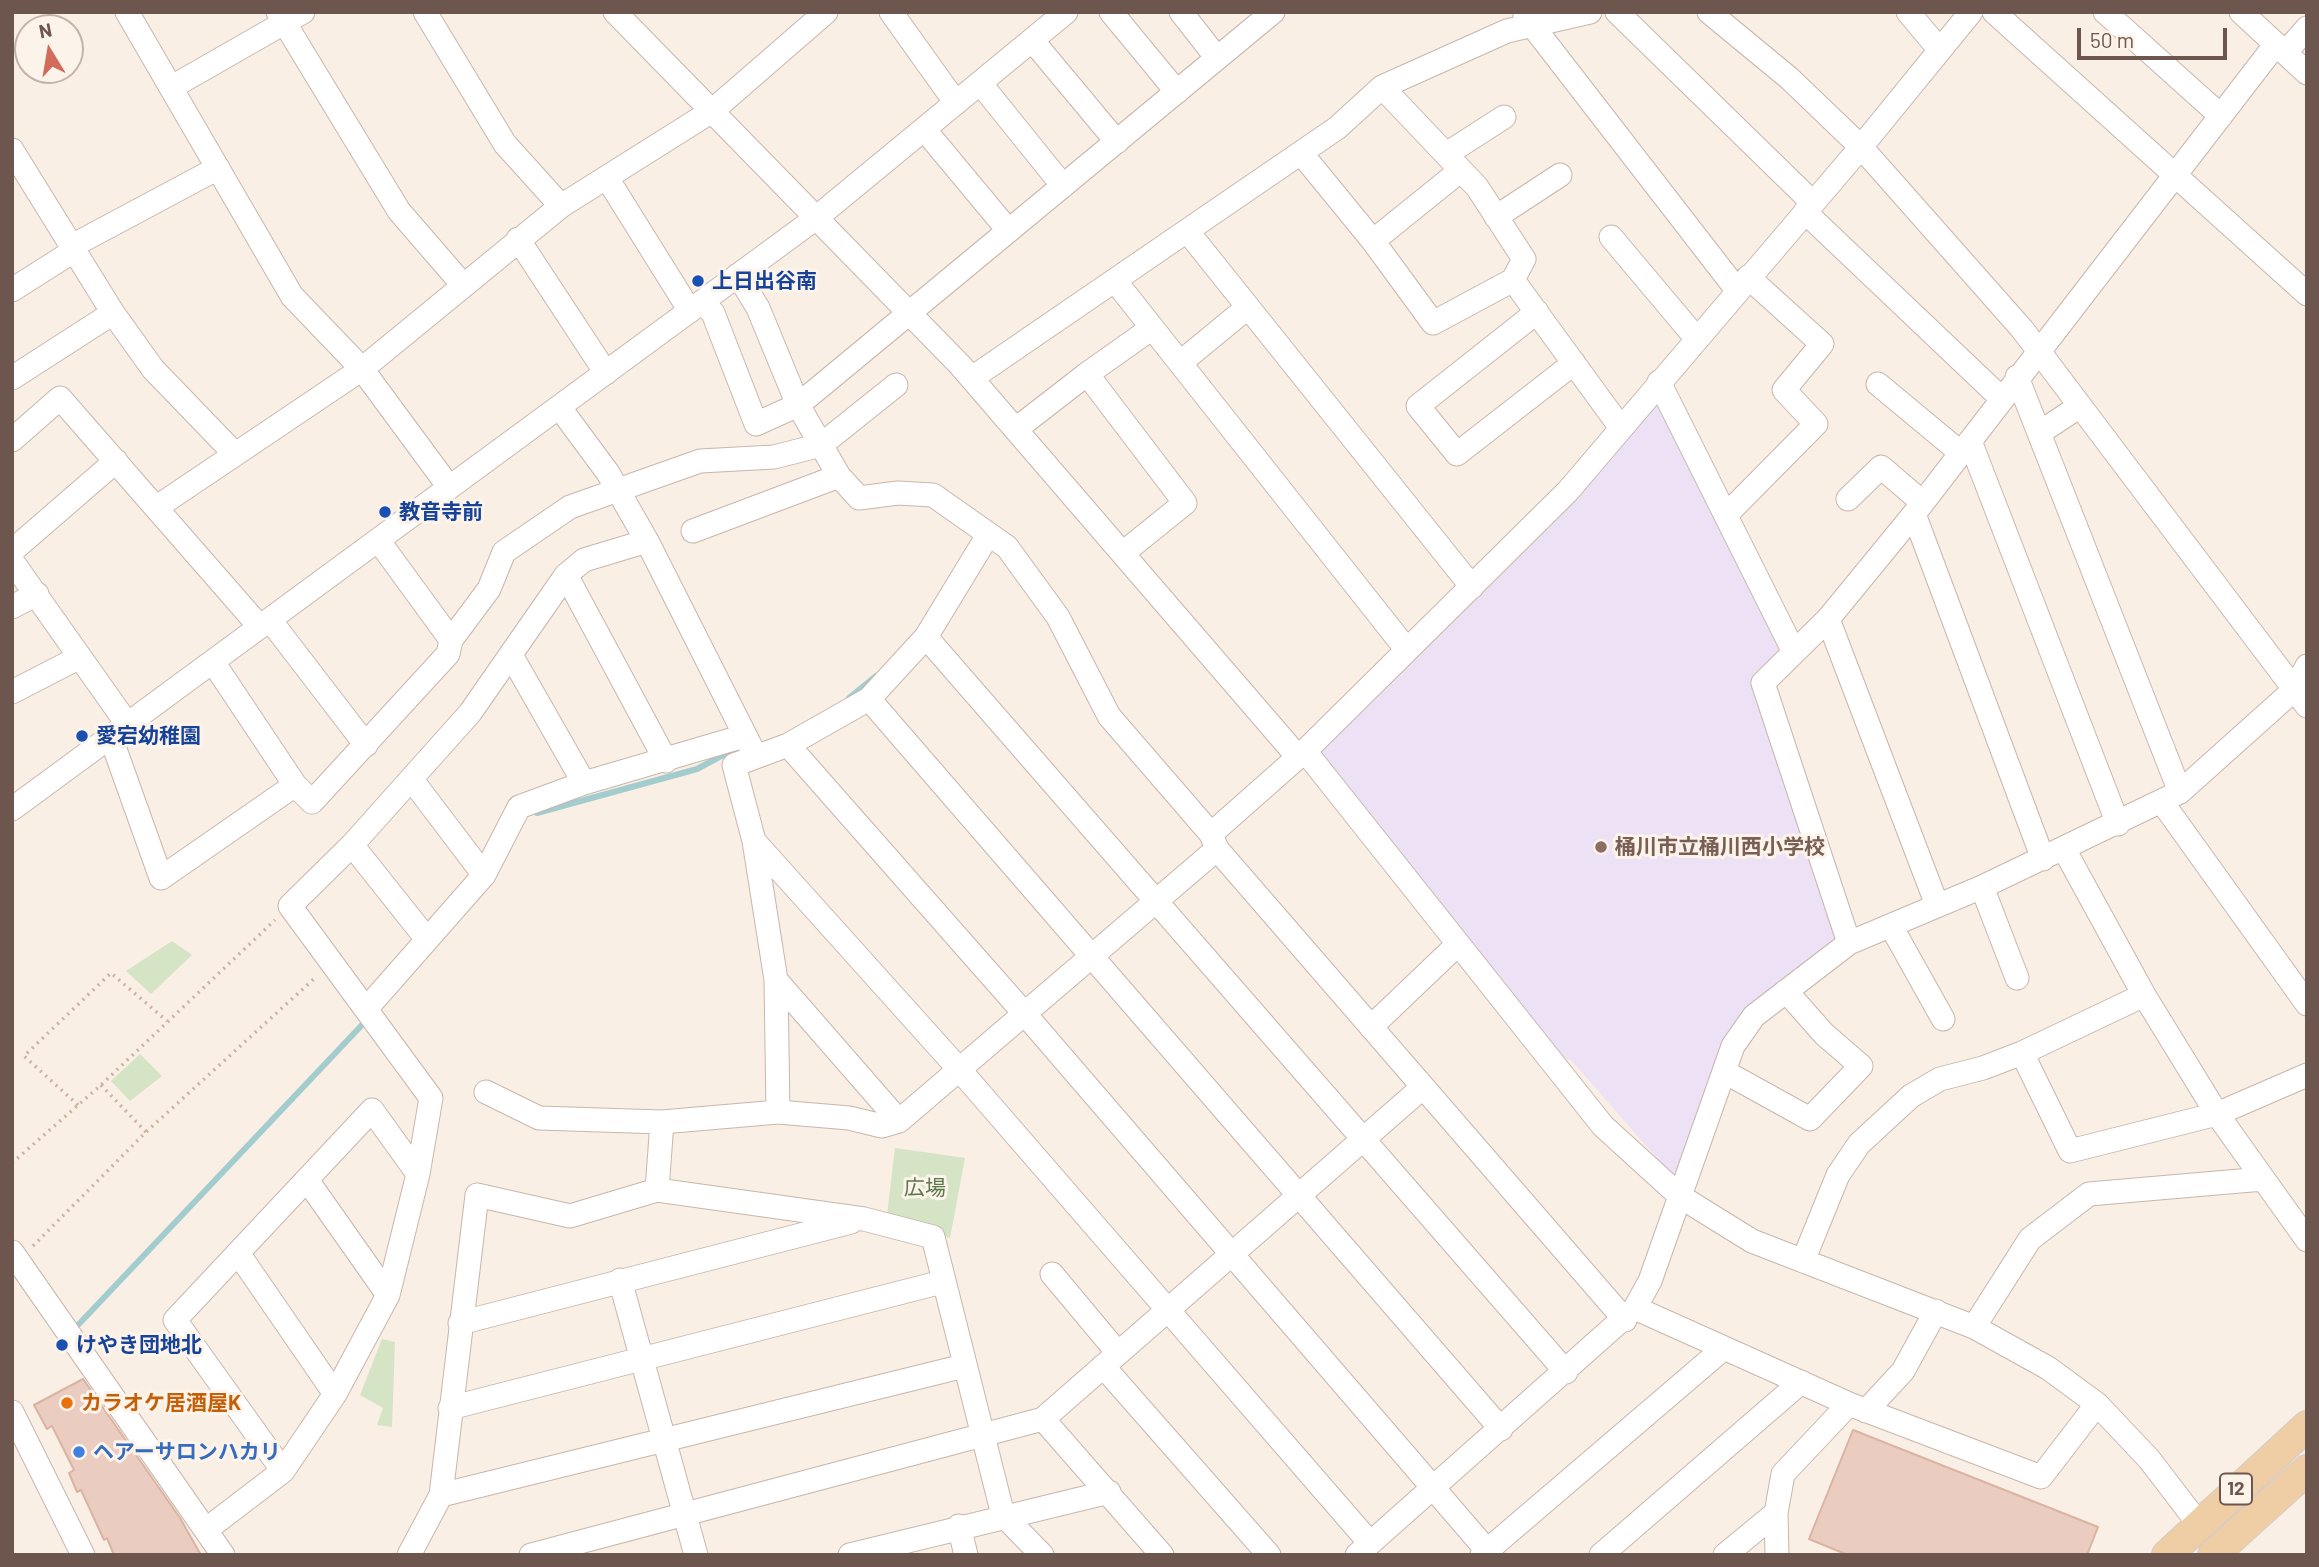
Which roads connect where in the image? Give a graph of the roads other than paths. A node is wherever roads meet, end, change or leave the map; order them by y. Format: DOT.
graph roads {
  1 [pos="127,12"];
  2 [pos="425,12"];
  3 [pos="615,12"];
  4 [pos="826,12"];
  5 [pos="891,12"];
  6 [pos="1066,12"];
  7 [pos="1111,12"];
  8 [pos="1181,12"];
  9 [pos="1273,12"];
  10 [pos="1590,12"];
  11 [pos="1617,12"];
  12 [pos="1709,12"];
  13 [pos="1909,12"];
  14 [pos="1971,12"];
  15 [pos="1994,12"];
  16 [pos="2105,12"];
  17 [pos="2241,12"];
  18 [pos="288,16"];
  19 [pos="1527,19"];
  20 [pos="2307,28"];
  21 [pos="1032,40"];
  22 [pos="2281,49"];
  23 [pos="1939,50"];
  24 [pos="1217,58"];
  25 [pos="2307,73"];
  26 [pos="980,83"];
  27 [pos="172,87"];
  28 [pos="1382,87"];
  29 [pos="1177,92"];
  30 [pos="956,103"];
  31 [pos="712,111"];
  32 [pos="2221,116"];
  33 [pos="1504,117"];
  34 [pos="924,130"];
  35 [pos="1117,142"];
  36 [pos="1861,147"];
  37 [pos="1301,153"];
  38 [pos="15,159"];
  39 [pos="1454,162"];
  40 [pos="218,168"];
  41 [pos="1560,174"];
  42 [pos="2176,174"];
  43 [pos="607,178"];
  44 [pos="1063,186"];
  45 [pos="561,206"];
  46 [pos="1809,208"];
  47 [pos="1496,217"];
  48 [pos="816,218"];
  49 [pos="1009,230"];
  50 [pos="1188,232"];
  51 [pos="1611,237"];
  52 [pos="518,239"];
  53 [pos="1373,240"];
  54 [pos="73,248"];
  55 [pos="738,275"];
  56 [pos="1513,280"];
  57 [pos="1116,282"];
  58 [pos="1742,284"];
  59 [pos="463,285"];
  60 [pos="12,290"];
  61 [pos="2307,293"];
  62 [pos="696,306"];
  63 [pos="1248,307"];
  64 [pos="909,312"];
  65 [pos="1537,312"];
  66 [pos="113,313"];
  67 [pos="1152,328"];
  68 [pos="1696,338"];
  69 [pos="2039,352"];
  70 [pos="1180,363"];
  71 [pos="1574,363"];
  72 [pos="362,369"];
  73 [pos="606,373"];
  74 [pos="1087,374"];
  75 [pos="2017,377"];
  76 [pos="12,378"];
  77 [pos="972,378"];
  78 [pos="1659,382"];
  79 [pos="1878,384"];
  80 [pos="896,385"];
  81 [pos="2002,399"];
  82 [pos="798,405"];
  83 [pos="2080,406"];
  84 [pos="560,408"];
  85 [pos="1621,428"];
  86 [pos="1016,429"];
  87 [pos="2039,433"];
  88 [pos="12,440"];
  89 [pos="821,445"];
  90 [pos="1966,447"];
  91 [pos="234,453"];
  92 [pos="116,461"];
  93 [pos="839,476"];
  94 [pos="449,487"];
  95 [pos="617,488"];
  96 [pos="1848,499"];
  97 [pos="157,507"];
  98 [pos="1918,508"];
  99 [pos="1726,515"];
  100 [pos="693,531"];
  101 [pos="988,535"];
  102 [pos="378,540"];
  103 [pos="647,541"];
  104 [pos="12,551"];
  105 [pos="1123,553"];
  106 [pos="12,561"];
  107 [pos="566,575"];
  108 [pos="1472,587"];
  109 [pos="37,594"];
  110 [pos="12,607"];
  111 [pos="1828,619"];
  112 [pos="265,623"];
  113 [pos="926,637"];
  114 [pos="451,640"];
  115 [pos="1407,650"];
  116 [pos="1793,650"];
  117 [pos="511,654"];
  118 [pos="80,657"];
  119 [pos="213,663"];
  120 [pos="2307,666"];
  121 [pos="12,692"];
  122 [pos="2301,698"];
  123 [pos="869,699"];
  124 [pos="119,732"];
  125 [pos="788,745"];
  126 [pos="366,746"];
  127 [pos="750,746"];
  128 [pos="1302,754"];
  129 [pos="666,761"];
  130 [pos="412,780"];
  131 [pos="584,783"];
  132 [pos="295,785"];
  133 [pos="2171,797"];
  134 [pos="12,808"];
  135 [pos="2118,824"];
  136 [pos="754,841"];
  137 [pos="1214,842"];
  138 [pos="352,845"];
  139 [pos="2064,849"];
  140 [pos="2043,859"];
  141 [pos="484,875"];
  142 [pos="1982,887"];
  143 [pos="1156,901"];
  144 [pos="1937,905"];
  145 [pos="1891,926"];
  146 [pos="426,939"];
  147 [pos="1849,943"];
  148 [pos="1458,944"];
  149 [pos="1091,956"];
  150 [pos="2017,978"];
  151 [pos="776,980"];
  152 [pos="1786,991"];
  153 [pos="2144,995"];
  154 [pos="2307,1004"];
  155 [pos="367,1008"];
  156 [pos="1024,1013"];
  157 [pos="1943,1019"];
  158 [pos="1371,1027"];
  159 [pos="2022,1053"];
  160 [pos="958,1068"];
  161 [pos="1725,1072"];
  162 [pos="2305,1080"];
  163 [pos="1423,1087"];
  164 [pos="486,1092"];
  165 [pos="778,1112"];
  166 [pos="2217,1114"];
  167 [pos="899,1121"];
  168 [pos="662,1122"];
  169 [pos="1363,1139"];
  170 [pos="418,1174"];
  171 [pos="2263,1179"];
  172 [pos="307,1180"];
  173 [pos="657,1190"];
  174 [pos="1299,1195"];
  175 [pos="1681,1197"];
  176 [pos="864,1219"];
  177 [pos="2307,1240"];
  178 [pos="238,1253"];
  179 [pos="1232,1254"];
  180 [pos="15,1256"];
  181 [pos="1802,1261"];
  182 [pos="1052,1274"];
  183 [pos="620,1280"];
  184 [pos="942,1282"];
  185 [pos="388,1295"];
  186 [pos="1167,1310"];
  187 [pos="1936,1311"];
  188 [pos="1630,1314"];
  189 [pos="460,1323"];
  190 [pos="1974,1327"];
  191 [pos="1724,1348"];
  192 [pos="642,1359"];
  193 [pos="1111,1359"];
  194 [pos="964,1366"];
  195 [pos="1566,1372"];
  196 [pos="1801,1382"];
  197 [pos="335,1394"];
  198 [pos="2097,1404"];
  199 [pos="1858,1407"];
  200 [pos="450,1408"];
  201 [pos="12,1412"];
  202 [pos="1043,1419"];
  203 [pos="2307,1426"];
  204 [pos="1501,1429"];
  205 [pos="981,1435"];
  206 [pos="664,1441"];
  207 [pos="2307,1470"];
  208 [pos="283,1471"];
  209 [pos="1434,1488"];
  210 [pos="1109,1492"];
  211 [pos="442,1495"];
  212 [pos="1776,1513"];
  213 [pos="685,1515"];
  214 [pos="1003,1515"];
  215 [pos="2198,1523"];
  216 [pos="959,1526"];
  217 [pos="207,1529"];
  218 [pos="1363,1549"];
  219 [pos="864,1553"];
  220 [pos="1487,1553"];
  221 [pos="2214,1554"];
  222 [pos="83,1555"];
  223 [pos="223,1555"];
  224 [pos="409,1555"];
  225 [pos="531,1555"];
  226 [pos="696,1555"];
  227 [pos="966,1555"];
  228 [pos="1042,1555"];
  229 [pos="1162,1555"];
  230 [pos="1269,1555"];
  231 [pos="1601,1555"];
  232 [pos="1725,1555"];
  233 [pos="1777,1555"];
  234 [pos="2167,1555"];
  1 -- 27 [label="street"];
  2 -- 45 [label="street"];
  3 -- 31 [label="street"];
  4 -- 31 [label="street"];
  5 -- 30 [label="street"];
  6 -- 21 [label="street"];
  7 -- 29 [label="street"];
  8 -- 24 [label="street"];
  9 -- 24 [label="street"];
  10 -- 19 [label="street"];
  11 -- 46 [label="street"];
  12 -- 36 [label="street"];
  13 -- 23 [label="street"];
  14 -- 23 [label="street"];
  15 -- 42 [label="street"];
  16 -- 32 [label="street"];
  17 -- 22 [label="street"];
  18 -- 27 [label="street"];
  18 -- 59 [label="street"];
  19 -- 28 [label="street"];
  19 -- 58 [label="street"];
  20 -- 22 [label="street"];
  21 -- 26 [label="street"];
  21 -- 35 [label="street"];
  22 -- 25 [label="street"];
  22 -- 32 [label="street"];
  23 -- 36 [label="street"];
  24 -- 29 [label="street"];
  26 -- 30 [label="street"];
  26 -- 44 [label="street"];
  27 -- 40 [label="street"];
  28 -- 37 [label="street"];
  28 -- 39 [label="street"];
  29 -- 35 [label="street"];
  30 -- 34 [label="street"];
  31 -- 43 [label="street"];
  31 -- 48 [label="street"];
  32 -- 42 [label="street"];
  33 -- 39 [label="street"];
  34 -- 48 [label="street"];
  34 -- 49 [label="street"];
  35 -- 44 [label="street"];
  36 -- 46 [label="street"];
  36 -- 69 [label="street"];
  37 -- 50 [label="street"];
  37 -- 53 [label="street"];
  38 -- 54 [label="street"];
  39 -- 47 [label="street"];
  39 -- 53 [label="street"];
  40 -- 54 [label="street"];
  40 -- 72 [label="street"];
  41 -- 47 [label="street"];
  42 -- 61 [label="street"];
  42 -- 69 [label="street"];
  43 -- 45 [label="street"];
  43 -- 62 [label="street"];
  44 -- 49 [label="street"];
  45 -- 52 [label="street"];
  46 -- 58 [label="street"];
  46 -- 81 [label="street"];
  47 -- 56 [label="street"];
  48 -- 55 [label="street"];
  48 -- 64 [label="street"];
  49 -- 64 [label="street"];
  50 -- 57 [label="street"];
  50 -- 63 [label="street"];
  51 -- 68 [label="street"];
  52 -- 59 [label="street"];
  52 -- 73 [label="street"];
  53 -- 56 [label="street"];
  54 -- 60 [label="street"];
  54 -- 66 [label="street"];
  55 -- 62 [label="street"];
  55 -- 82 [label="street"];
  56 -- 65 [label="street"];
  57 -- 67 [label="street"];
  57 -- 77 [label="street"];
  58 -- 68 [label="street"];
  58 -- 99 [label="street"];
  59 -- 72 [label="street"];
  62 -- 73 [label="street"];
  62 -- 82 [label="street"];
  63 -- 70 [label="street"];
  63 -- 108 [label="street"];
  64 -- 77 [label="street"];
  64 -- 82 [label="street"];
  65 -- 71 [label="street"];
  65 -- 71 [label="street"];
  66 -- 76 [label="street"];
  66 -- 91 [label="street"];
  67 -- 70 [label="street"];
  67 -- 74 [label="street"];
  68 -- 78 [label="street"];
  69 -- 75 [label="street"];
  69 -- 83 [label="street"];
  70 -- 115 [label="street"];
  71 -- 85 [label="street"];
  72 -- 91 [label="street"];
  72 -- 94 [label="street"];
  73 -- 84 [label="street"];
  74 -- 86 [label="street"];
  74 -- 105 [label="street"];
  75 -- 81 [label="street"];
  75 -- 87 [label="street"];
  77 -- 86 [label="street"];
  78 -- 85 [label="street"];
  78 -- 99 [label="street"];
  79 -- 90 [label="street"];
  80 -- 89 [label="street"];
  81 -- 90 [label="street"];
  82 -- 89 [label="street"];
  83 -- 87 [label="street"];
  83 -- 122 [label="street"];
  84 -- 94 [label="street"];
  84 -- 95 [label="street"];
  85 -- 108 [label="street"];
  86 -- 105 [label="street"];
  87 -- 133 [label="street"];
  88 -- 92 [label="street"];
  89 -- 93 [label="street"];
  89 -- 95 [label="street"];
  90 -- 98 [label="street"];
  90 -- 135 [label="street"];
  91 -- 97 [label="street"];
  92 -- 97 [label="street"];
  92 -- 104 [label="street"];
  93 -- 100 [label="street"];
  93 -- 101 [label="street"];
  94 -- 102 [label="street"];
  95 -- 103 [label="street"];
  95 -- 114 [label="street"];
  96 -- 98 [label="street"];
  97 -- 112 [label="street"];
  98 -- 111 [label="street"];
  98 -- 140 [label="street"];
  99 -- 116 [label="street"];
  101 -- 113 [label="street"];
  101 -- 137 [label="street"];
  102 -- 112 [label="street"];
  102 -- 114 [label="street"];
  103 -- 107 [label="street"];
  103 -- 127 [label="street"];
  105 -- 128 [label="street"];
  106 -- 109 [label="street"];
  107 -- 117 [label="street"];
  107 -- 129 [label="street"];
  108 -- 115 [label="street"];
  109 -- 110 [label="street"];
  109 -- 118 [label="street"];
  111 -- 116 [label="street"];
  111 -- 144 [label="street"];
  112 -- 119 [label="street"];
  112 -- 126 [label="street"];
  113 -- 123 [label="street"];
  113 -- 143 [label="street"];
  114 -- 126 [label="street"];
  115 -- 128 [label="street"];
  116 -- 147 [label="street"];
  117 -- 130 [label="street"];
  117 -- 131 [label="street"];
  118 -- 121 [label="street"];
  118 -- 124 [label="street"];
  119 -- 124 [label="street"];
  119 -- 132 [label="street"];
  120 -- 122 [label="street"];
  122 -- 133 [label="street"];
  123 -- 125 [label="street"];
  123 -- 149 [label="street"];
  124 -- 132 [label="street"];
  124 -- 134 [label="street"];
  125 -- 127 [label="street"];
  125 -- 156 [label="street"];
  126 -- 132 [label="street"];
  127 -- 129 [label="street"];
  127 -- 136 [label="street"];
  128 -- 137 [label="street"];
  128 -- 148 [label="street"];
  129 -- 131 [label="street"];
  130 -- 138 [label="street"];
  130 -- 141 [label="street"];
  131 -- 141 [label="street"];
  133 -- 135 [label="street"];
  133 -- 154 [label="street"];
  135 -- 139 [label="street"];
  136 -- 151 [label="street"];
  136 -- 160 [label="street"];
  137 -- 143 [label="street"];
  137 -- 158 [label="street"];
  138 -- 146 [label="street"];
  138 -- 155 [label="street"];
  139 -- 140 [label="street"];
  139 -- 153 [label="street"];
  140 -- 142 [label="street"];
  141 -- 146 [label="street"];
  142 -- 144 [label="street"];
  142 -- 150 [label="street"];
  143 -- 149 [label="street"];
  143 -- 169 [label="street"];
  144 -- 145 [label="street"];
  145 -- 147 [label="street"];
  145 -- 157 [label="street"];
  146 -- 155 [label="street"];
  147 -- 152 [label="street"];
  148 -- 158 [label="street"];
  148 -- 175 [label="street"];
  149 -- 156 [label="street"];
  149 -- 174 [label="street"];
  151 -- 165 [label="street"];
  151 -- 167 [label="street"];
  152 -- 161 [label="street"];
  152 -- 161 [label="street"];
  153 -- 159 [label="street"];
  153 -- 166 [label="street"];
  155 -- 170 [label="street"];
  156 -- 160 [label="street"];
  156 -- 179 [label="street"];
  158 -- 163 [label="street"];
  159 -- 166 [label="street"];
  159 -- 181 [label="street"];
  160 -- 167 [label="street"];
  160 -- 186 [label="street"];
  161 -- 175 [label="street"];
  162 -- 166 [label="street"];
  163 -- 169 [label="street"];
  163 -- 188 [label="street"];
  164 -- 168 [label="street"];
  165 -- 167 [label="street"];
  165 -- 168 [label="street"];
  166 -- 171 [label="street"];
  168 -- 173 [label="street"];
  169 -- 174 [label="street"];
  169 -- 195 [label="street"];
  170 -- 172 [label="street"];
  170 -- 185 [label="street"];
  171 -- 177 [label="street"];
  171 -- 190 [label="street"];
  172 -- 178 [label="street"];
  172 -- 185 [label="street"];
  173 -- 176 [label="street"];
  173 -- 189 [label="street"];
  174 -- 179 [label="street"];
  174 -- 204 [label="street"];
  175 -- 181 [label="street"];
  175 -- 188 [label="street"];
  176 -- 183 [label="street"];
  176 -- 184 [label="street"];
  178 -- 197 [label="street"];
  178 -- 208 [label="street"];
  179 -- 186 [label="street"];
  179 -- 209 [label="street"];
  180 -- 217 [label="street"];
  181 -- 187 [label="street"];
  182 -- 193 [label="street"];
  183 -- 189 [label="street"];
  183 -- 192 [label="street"];
  184 -- 192 [label="street"];
  184 -- 194 [label="street"];
  185 -- 197 [label="street"];
  186 -- 193 [label="street"];
  186 -- 218 [label="street"];
  187 -- 190 [label="street"];
  187 -- 199 [label="street"];
  188 -- 191 [label="street"];
  188 -- 195 [label="street"];
  189 -- 200 [label="street"];
  190 -- 198 [label="street"];
  191 -- 196 [label="street"];
  191 -- 220 [label="street"];
  192 -- 200 [label="street"];
  192 -- 206 [label="street"];
  193 -- 202 [label="street"];
  193 -- 230 [label="street"];
  194 -- 205 [label="street"];
  194 -- 206 [label="street"];
  195 -- 204 [label="street"];
  196 -- 199 [label="street"];
  196 -- 231 [label="street"];
  197 -- 208 [label="street"];
  198 -- 199 [label="street"];
  198 -- 215 [label="street"];
  199 -- 212 [label="street"];
  200 -- 211 [label="street"];
  201 -- 222 [label="street"];
  202 -- 205 [label="street"];
  202 -- 210 [label="street"];
  203 -- 215 [label="main road, 12"];
  204 -- 209 [label="street"];
  205 -- 213 [label="street"];
  205 -- 214 [label="street"];
  206 -- 211 [label="street"];
  206 -- 213 [label="street"];
  207 -- 221 [label="main road, 12"];
  208 -- 217 [label="street"];
  209 -- 218 [label="street"];
  209 -- 220 [label="street"];
  210 -- 214 [label="street"];
  210 -- 229 [label="street"];
  211 -- 224 [label="street"];
  212 -- 232 [label="street"];
  212 -- 233 [label="street"];
  213 -- 225 [label="street"];
  213 -- 226 [label="street"];
  214 -- 216 [label="street"];
  214 -- 228 [label="street"];
  215 -- 234 [label="main road, 12"];
  216 -- 219 [label="street"];
  216 -- 227 [label="street"];
  217 -- 223 [label="street"];
}
